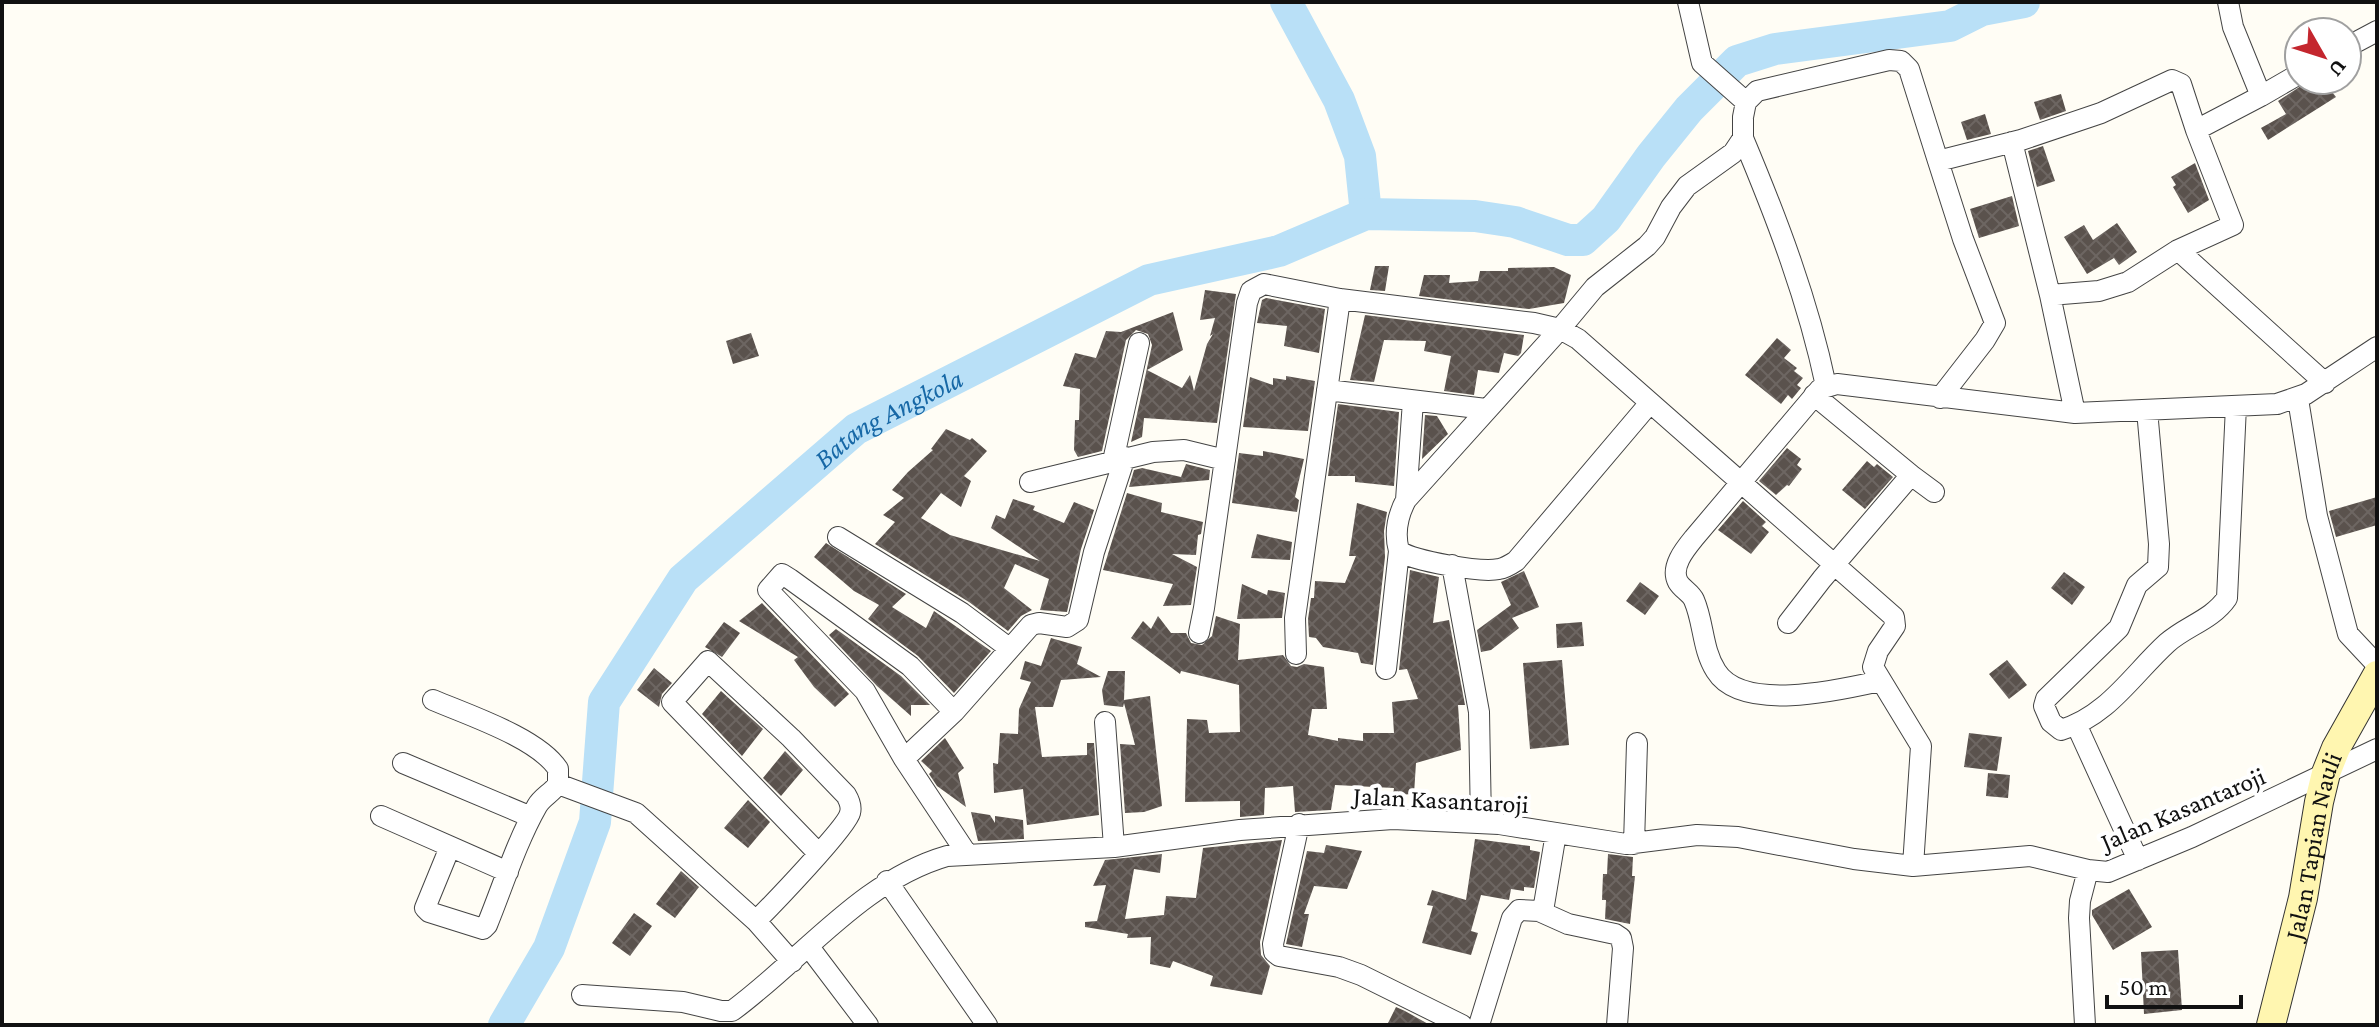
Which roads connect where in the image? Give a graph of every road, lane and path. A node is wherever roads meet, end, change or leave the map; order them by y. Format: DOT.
graph roads {
  1 [pos="1688,2"];
  2 [pos="2228,2"];
  3 [pos="2283,83"];
  4 [pos="2261,96"];
  5 [pos="1746,102"];
  6 [pos="2196,130"];
  7 [pos="1743,138"];
  8 [pos="2012,142"];
  9 [pos="1938,161"];
  10 [pos="2178,250"];
  11 [pos="2050,295"];
  12 [pos="1340,299"];
  13 [pos="1560,329"];
  14 [pos="1139,343"];
  15 [pos="2377,347"];
  16 [pos="2325,383"];
  17 [pos="1327,390"];
  18 [pos="1820,390"];
  19 [pos="1940,398"];
  20 [pos="2298,399"];
  21 [pos="1413,401"];
  22 [pos="1649,404"];
  23 [pos="2236,406"];
  24 [pos="1486,409"];
  25 [pos="2147,410"];
  26 [pos="2075,413"];
  27 [pos="1119,459"];
  28 [pos="1225,460"];
  29 [pos="1911,475"];
  30 [pos="1030,482"];
  31 [pos="1738,483"];
  32 [pos="1934,492"];
  33 [pos="1406,500"];
  34 [pos="838,537"];
  35 [pos="1399,551"];
  36 [pos="1834,564"];
  37 [pos="1452,565"];
  38 [pos="1788,623"];
  39 [pos="1199,633"];
  40 [pos="1009,648"];
  41 [pos="1296,654"];
  42 [pos="2377,665"];
  43 [pos="1386,669"];
  44 [pos="2377,675"];
  45 [pos="1880,681"];
  46 [pos="433,700"];
  47 [pos="954,712"];
  48 [pos="1105,722"];
  49 [pos="2076,724"];
  50 [pos="1637,743"];
  51 [pos="2377,749"];
  52 [pos="904,759"];
  53 [pos="403,763"];
  54 [pos="2326,773"];
  55 [pos="564,786"];
  56 [pos="381,816"];
  57 [pos="531,817"];
  58 [pos="1481,823"];
  59 [pos="1299,824"];
  60 [pos="1556,833"];
  61 [pos="1634,844"];
  62 [pos="450,847"];
  63 [pos="1114,847"];
  64 [pos="818,853"];
  65 [pos="967,854"];
  66 [pos="2138,860"];
  67 [pos="1913,866"];
  68 [pos="2088,870"];
  69 [pos="508,872"];
  70 [pos="887,881"];
  71 [pos="1539,911"];
  72 [pos="756,921"];
  73 [pos="809,947"];
  74 [pos="792,962"];
  75 [pos="582,995"];
  76 [pos="868,1025"];
  77 [pos="987,1025"];
  78 [pos="1462,1025"];
  79 [pos="1479,1025"];
  80 [pos="1617,1025"];
  81 [pos="2085,1025"];
  82 [pos="2271,1025"];
  1 -- 5 [label="street"];
  2 -- 4 [label="street"];
  3 -- 4 [label="street"];
  4 -- 6 [label="street"];
  5 -- 7 [label="street"];
  5 -- 9 [label="street"];
  6 -- 8 [label="street"];
  6 -- 10 [label="street"];
  7 -- 13 [label="street"];
  7 -- 18 [label="street"];
  8 -- 9 [label="street"];
  8 -- 11 [label="street"];
  9 -- 19 [label="street"];
  10 -- 11 [label="street"];
  10 -- 16 [label="street"];
  11 -- 26 [label="street"];
  12 -- 13 [label="street"];
  12 -- 17 [label="street"];
  12 -- 28 [label="street"];
  13 -- 22 [label="street"];
  13 -- 24 [label="street"];
  14 -- 27 [label="street"];
  15 -- 16 [label="street"];
  16 -- 20 [label="street"];
  17 -- 21 [label="street"];
  17 -- 41 [label="street"];
  18 -- 19 [label="street"];
  18 -- 29 [label="street"];
  18 -- 31 [label="street"];
  19 -- 26 [label="street"];
  20 -- 23 [label="street"];
  20 -- 42 [label="street"];
  21 -- 24 [label="street"];
  21 -- 33 [label="street"];
  22 -- 31 [label="street"];
  22 -- 37 [label="street"];
  23 -- 25 [label="street"];
  23 -- 49 [label="street"];
  24 -- 33 [label="street"];
  25 -- 26 [label="street"];
  25 -- 49 [label="street"];
  27 -- 28 [label="street"];
  27 -- 30 [label="street"];
  27 -- 40 [label="street"];
  28 -- 39 [label="street"];
  29 -- 32 [label="street"];
  29 -- 36 [label="street"];
  31 -- 36 [label="street"];
  31 -- 45 [label="street"];
  33 -- 35 [label="street"];
  34 -- 40 [label="street"];
  35 -- 37 [label="street"];
  35 -- 43 [label="street"];
  36 -- 38 [label="street"];
  36 -- 45 [label="street"];
  37 -- 58 [label="street"];
  40 -- 47 [label="street"];
  44 -- 54 [label="main road, Jalan Tapian Nauli"];
  45 -- 67 [label="street"];
  46 -- 55 [label="street"];
  47 -- 52 [label="street"];
  47 -- 52 [label="street"];
  48 -- 63 [label="street"];
  49 -- 66 [label="street"];
  50 -- 61 [label="street"];
  51 -- 54 [label="street, Jalan Kasantaroji"];
  52 -- 65 [label="street"];
  53 -- 57 [label="street"];
  54 -- 66 [label="street, Jalan Kasantaroji"];
  54 -- 82 [label="main road, Jalan Tapian Nauli"];
  55 -- 57 [label="street"];
  55 -- 72 [label="street"];
  56 -- 62 [label="street"];
  57 -- 69 [label="street"];
  58 -- 59 [label="street, Jalan Kasantaroji"];
  58 -- 60 [label="street, Jalan Kasantaroji"];
  59 -- 63 [label="street, Jalan Kasantaroji"];
  59 -- 78 [label="street"];
  60 -- 61 [label="street, Jalan Kasantaroji"];
  60 -- 71 [label="street"];
  61 -- 67 [label="street, Jalan Kasantaroji"];
  62 -- 69 [label="street"];
  62 -- 69 [label="street"];
  63 -- 65 [label="street, Jalan Kasantaroji"];
  64 -- 64 [label="street"];
  64 -- 72 [label="street"];
  65 -- 70 [label="street, Jalan Kasantaroji"];
  66 -- 68 [label="street, Jalan Kasantaroji"];
  67 -- 68 [label="street, Jalan Kasantaroji"];
  68 -- 81 [label="street"];
  70 -- 73 [label="street, Jalan Kasantaroji"];
  70 -- 77 [label="street"];
  71 -- 79 [label="street"];
  71 -- 80 [label="street"];
  72 -- 74 [label="street"];
  73 -- 74 [label="street, Jalan Kasantaroji"];
  73 -- 76 [label="street"];
  74 -- 75 [label="street, Jalan Kasantaroji"];
}
